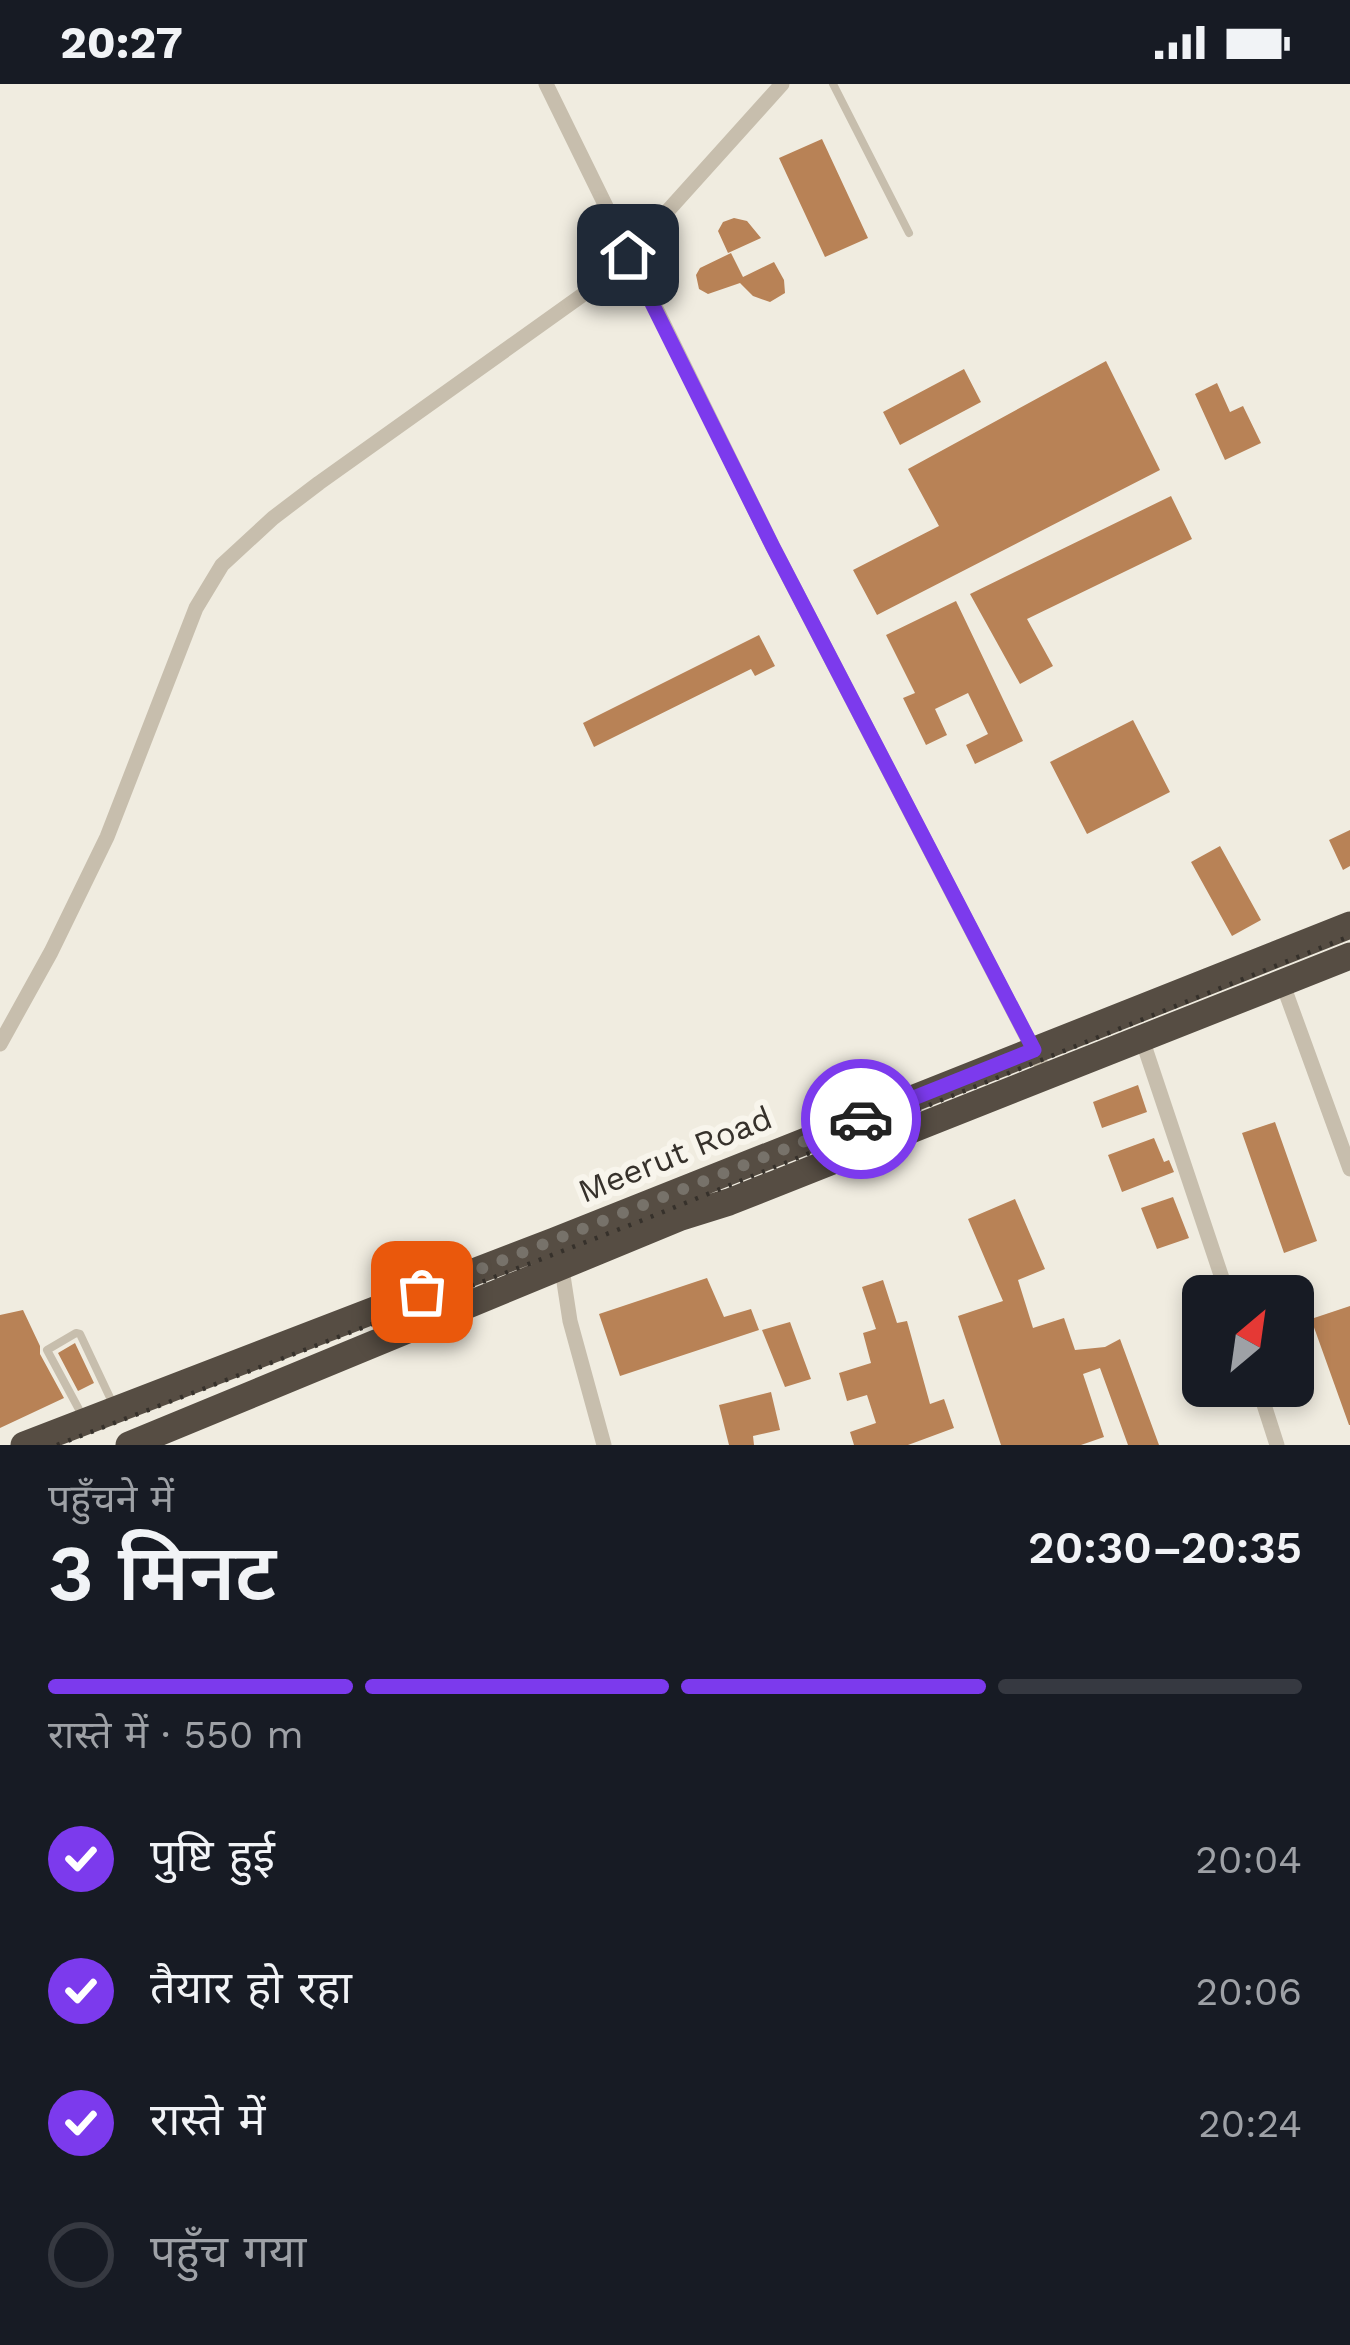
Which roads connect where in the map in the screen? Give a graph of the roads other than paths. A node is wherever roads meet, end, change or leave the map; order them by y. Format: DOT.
graph roads {
  1 [pos="546,84"];
  2 [pos="782,84"];
  3 [pos="833,84"];
  4 [pos="909,233"];
  5 [pos="628,255"];
  6 [pos="1350,926"];
  7 [pos="1350,956"];
  8 [pos="1282,982"];
  9 [pos="1142,1039"];
  10 [pos="0,1044"];
  11 [pos="1034,1050"];
  12 [pos="1047,1076"];
  13 [pos="1350,1169"];
  14 [pos="562,1270"];
  15 [pos="1221,1275"];
  16 [pos="1265,1407"];
  17 [pos="116,1410"];
  18 [pos="86,1421"];
  19 [pos="24,1445"];
  20 [pos="129,1445"];
  21 [pos="604,1445"];
  22 [pos="1277,1445"];
  1 -- 5 [label="street"];
  2 -- 5 [label="street"];
  3 -- 4 [label="lane"];
  5 -- 10 [label="street"];
  5 -- 11 [label="street"];
  6 -- 11 [label="highway, Meerut Road"];
  7 -- 8 [label="highway, Meerut Road"];
  8 -- 9 [label="highway, Meerut Road"];
  8 -- 13 [label="street"];
  9 -- 12 [label="highway, Meerut Road"];
  9 -- 15 [label="street"];
  11 -- 12 [label="street"];
  11 -- 17 [label="highway, Meerut Road"];
  12 -- 14 [label="highway, Meerut Road"];
  14 -- 20 [label="highway, Meerut Road"];
  14 -- 21 [label="street"];
  16 -- 22 [label="street"];
  17 -- 18 [label="highway, Meerut Road"];
  17 -- 18 [label="lane"];
  18 -- 19 [label="highway, Meerut Road"];
}
